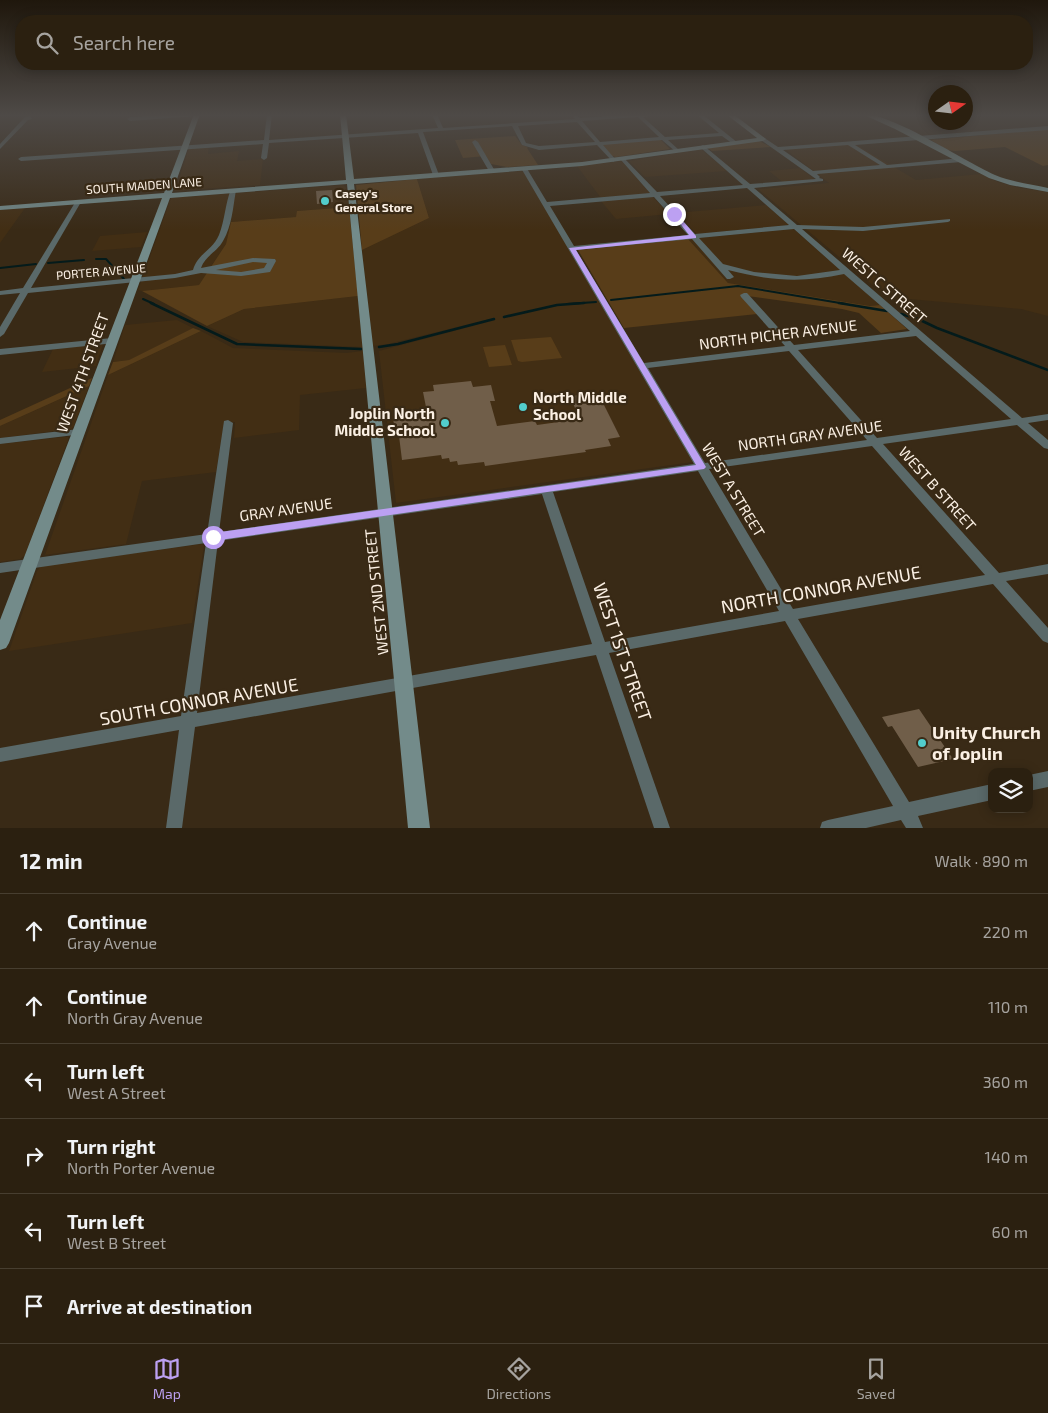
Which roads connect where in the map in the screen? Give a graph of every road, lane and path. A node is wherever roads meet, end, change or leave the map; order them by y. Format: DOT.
graph roads {
  1 [pos="101,153"];
  2 [pos="183,153"];
  3 [pos="265,153"];
  4 [pos="347,153"];
  5 [pos="428,153"];
  6 [pos="481,153"];
  7 [pos="607,153"];
  8 [pos="659,153"];
  9 [pos="709,153"];
  10 [pos="783,153"];
  11 [pos="864,153"];
  12 [pos="948,153"];
  13 [pos="264,158"];
  14 [pos="624,158"];
  15 [pos="21,159"];
  16 [pos="613,160"];
  17 [pos="962,160"];
  18 [pos="887,167"];
  19 [pos="524,168"];
  20 [pos="492,171"];
  21 [pos="811,173"];
  22 [pos="436,175"];
  23 [pos="350,182"];
  24 [pos="749,187"];
  25 [pos="233,190"];
  26 [pos="1048,190"];
  27 [pos="167,195"];
  28 [pos="656,195"];
  29 [pos="78,202"];
  30 [pos="546,204"];
  31 [pos="0,208"];
  32 [pos="948,220"];
  33 [pos="795,227"];
  34 [pos="694,237"];
  35 [pos="572,248"];
  36 [pos="720,266"];
  37 [pos="200,271"];
  38 [pos="846,271"];
  39 [pos="730,277"];
  40 [pos="135,280"];
  41 [pos="26,291"];
  42 [pos="0,293"];
  43 [pos="744,295"];
  44 [pos="918,333"];
  45 [pos="0,334"];
  46 [pos="112,341"];
  47 [pos="791,348"];
  48 [pos="0,352"];
  49 [pos="642,366"];
  50 [pos="1048,417"];
  51 [pos="1020,421"];
  52 [pos="228,422"];
  53 [pos="79,432"];
  54 [pos="0,442"];
  55 [pos="876,442"];
  56 [pos="1048,446"];
  57 [pos="701,467"];
  58 [pos="546,489"];
  59 [pos="385,513"];
  60 [pos="213,537"];
  61 [pos="30,563"];
  62 [pos="0,568"];
  63 [pos="1048,569"];
  64 [pos="996,578"];
  65 [pos="789,615"];
  66 [pos="1048,637"];
  67 [pos="0,643"];
  68 [pos="601,649"];
  69 [pos="404,684"];
  70 [pos="188,723"];
  71 [pos="0,755"];
  72 [pos="1048,779"];
  73 [pos="1033,782"];
  74 [pos="988,793"];
  75 [pos="905,811"];
  76 [pos="174,828"];
  77 [pos="419,828"];
  78 [pos="662,828"];
  79 [pos="828,828"];
  80 [pos="915,828"];
  1 -- 15 [label="street"];
  2 -- 27 [label="street, WEST 4TH STREET"];
  3 -- 13 [label="street"];
  4 -- 23 [label="street, WEST 2ND STREET"];
  5 -- 22 [label="street"];
  6 -- 20 [label="street"];
  7 -- 16 [label="street"];
  8 -- 14 [label="street, SOUTH MAIDEN LANE"];
  9 -- 24 [label="street, WEST C STREET"];
  10 -- 21 [label="street"];
  11 -- 18 [label="street"];
  12 -- 17 [label="street"];
  14 -- 16 [label="street, SOUTH MAIDEN LANE"];
  14 -- 28 [label="street"];
  16 -- 19 [label="street, SOUTH MAIDEN LANE"];
  17 -- 18 [label="street"];
  17 -- 26 [label="street"];
  18 -- 21 [label="street"];
  19 -- 20 [label="street, SOUTH MAIDEN LANE"];
  19 -- 30 [label="street, WEST A STREET"];
  20 -- 22 [label="street, SOUTH MAIDEN LANE"];
  21 -- 24 [label="street"];
  22 -- 23 [label="street, SOUTH MAIDEN LANE"];
  23 -- 25 [label="street, SOUTH MAIDEN LANE"];
  23 -- 59 [label="street, WEST 2ND STREET"];
  24 -- 28 [label="street"];
  24 -- 33 [label="street, WEST C STREET"];
  25 -- 27 [label="street, SOUTH MAIDEN LANE"];
  25 -- 37 [label="street"];
  27 -- 29 [label="street, SOUTH MAIDEN LANE"];
  27 -- 40 [label="street, WEST 4TH STREET"];
  28 -- 30 [label="street"];
  28 -- 34 [label="street"];
  29 -- 31 [label="street, SOUTH MAIDEN LANE"];
  29 -- 41 [label="street"];
  30 -- 35 [label="street, WEST A STREET"];
  32 -- 33 [label="street"];
  33 -- 34 [label="street"];
  33 -- 38 [label="street, WEST C STREET"];
  34 -- 35 [label="street"];
  34 -- 36 [label="street"];
  35 -- 49 [label="street, WEST A STREET"];
  36 -- 38 [label="street"];
  36 -- 39 [label="street"];
  37 -- 37 [label="street, PORTER AVENUE"];
  37 -- 40 [label="street, PORTER AVENUE"];
  38 -- 44 [label="street, WEST C STREET"];
  40 -- 41 [label="street, PORTER AVENUE"];
  40 -- 46 [label="street, WEST 4TH STREET"];
  41 -- 42 [label="street, PORTER AVENUE"];
  41 -- 45 [label="street"];
  43 -- 47 [label="street, WEST B STREET"];
  44 -- 47 [label="street, NORTH PICHER AVENUE"];
  44 -- 51 [label="street, WEST C STREET"];
  46 -- 48 [label="street"];
  46 -- 53 [label="street, WEST 4TH STREET"];
  47 -- 49 [label="street, NORTH PICHER AVENUE"];
  47 -- 55 [label="street, WEST B STREET"];
  49 -- 57 [label="street, WEST A STREET"];
  50 -- 51 [label="street, NORTH GRAY AVENUE"];
  51 -- 55 [label="street, NORTH GRAY AVENUE"];
  51 -- 56 [label="street, WEST C STREET"];
  52 -- 60 [label="street"];
  53 -- 54 [label="street"];
  53 -- 61 [label="street, WEST 4TH STREET"];
  55 -- 57 [label="street, NORTH GRAY AVENUE"];
  55 -- 64 [label="street, WEST B STREET"];
  57 -- 58 [label="street, NORTH GRAY AVENUE"];
  57 -- 65 [label="street, WEST A STREET"];
  58 -- 59 [label="street, GRAY AVENUE"];
  58 -- 68 [label="street, WEST 1ST STREET"];
  59 -- 60 [label="street, GRAY AVENUE"];
  59 -- 69 [label="street, WEST 2ND STREET"];
  60 -- 61 [label="street, GRAY AVENUE"];
  60 -- 70 [label="street"];
  61 -- 62 [label="street, GRAY AVENUE"];
  61 -- 67 [label="street, WEST 4TH STREET"];
  63 -- 64 [label="street, NORTH CONNOR AVENUE"];
  64 -- 65 [label="street, NORTH CONNOR AVENUE"];
  64 -- 66 [label="street, WEST B STREET"];
  65 -- 68 [label="street, NORTH CONNOR AVENUE"];
  65 -- 75 [label="street, WEST A STREET"];
  68 -- 69 [label="street, NORTH CONNOR AVENUE"];
  68 -- 78 [label="street, WEST 1ST STREET"];
  69 -- 70 [label="street, SOUTH CONNOR AVENUE"];
  69 -- 77 [label="street, WEST 2ND STREET"];
  70 -- 71 [label="street, SOUTH CONNOR AVENUE"];
  70 -- 76 [label="street"];
  72 -- 73 [label="street"];
  74 -- 75 [label="street"];
  75 -- 79 [label="street"];
  75 -- 80 [label="street, WEST A STREET"];
}
